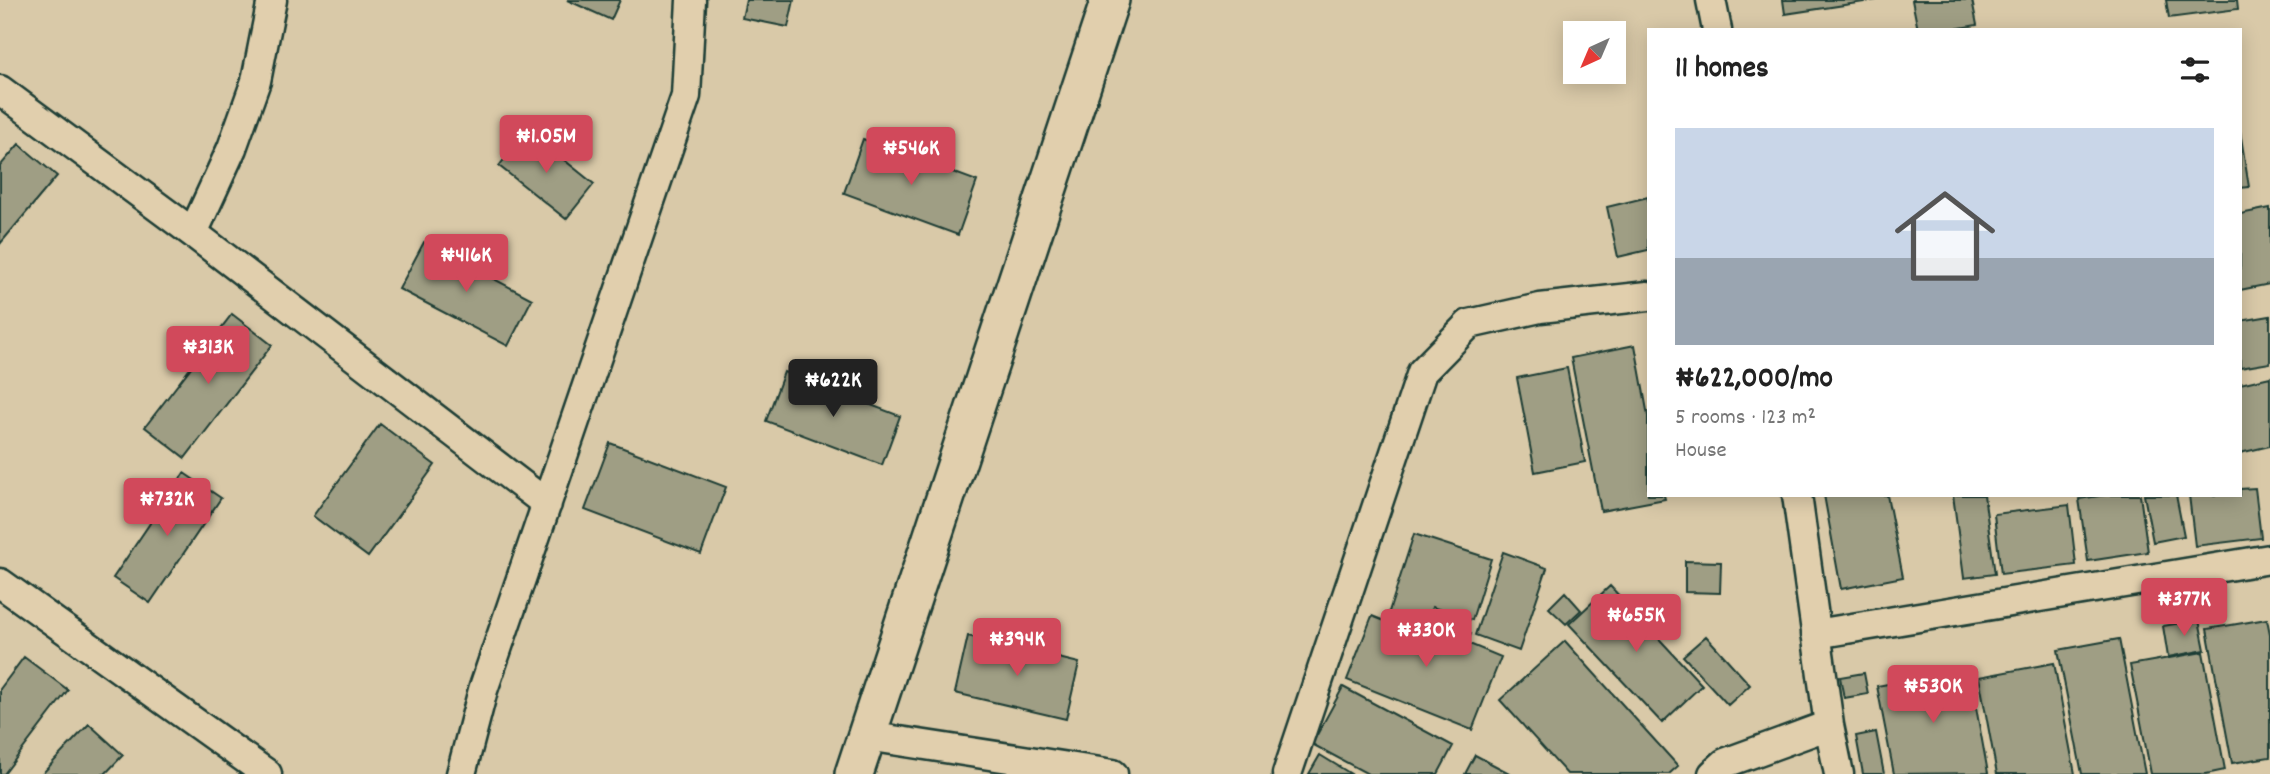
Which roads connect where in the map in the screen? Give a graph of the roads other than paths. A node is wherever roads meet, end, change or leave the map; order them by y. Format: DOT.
graph roads {
  1 [pos="272,0"];
  2 [pos="691,0"];
  3 [pos="1712,0"];
  4 [pos="1114,1"];
  5 [pos="1717,28"];
  6 [pos="0,90"];
  7 [pos="193,233"];
  8 [pos="1647,296"];
  9 [pos="1797,497"];
  10 [pos="547,504"];
  11 [pos="2270,559"];
  12 [pos="0,583"];
  13 [pos="1816,634"];
  14 [pos="1829,725"];
  15 [pos="867,736"];
  16 [pos="267,774"];
  17 [pos="461,774"];
  18 [pos="854,774"];
  19 [pos="1113,774"];
  20 [pos="1287,774"];
  21 [pos="1713,774"];
  22 [pos="1839,774"];
  1 -- 7 [label="street"];
  2 -- 10 [label="street"];
  3 -- 5 [label="street"];
  4 -- 15 [label="street"];
  6 -- 7 [label="street"];
  7 -- 10 [label="street"];
  8 -- 20 [label="street"];
  9 -- 13 [label="street"];
  10 -- 17 [label="street"];
  11 -- 13 [label="street"];
  12 -- 16 [label="street"];
  13 -- 14 [label="street"];
  14 -- 21 [label="street"];
  14 -- 22 [label="street"];
  15 -- 18 [label="street"];
  15 -- 19 [label="street"];
}
